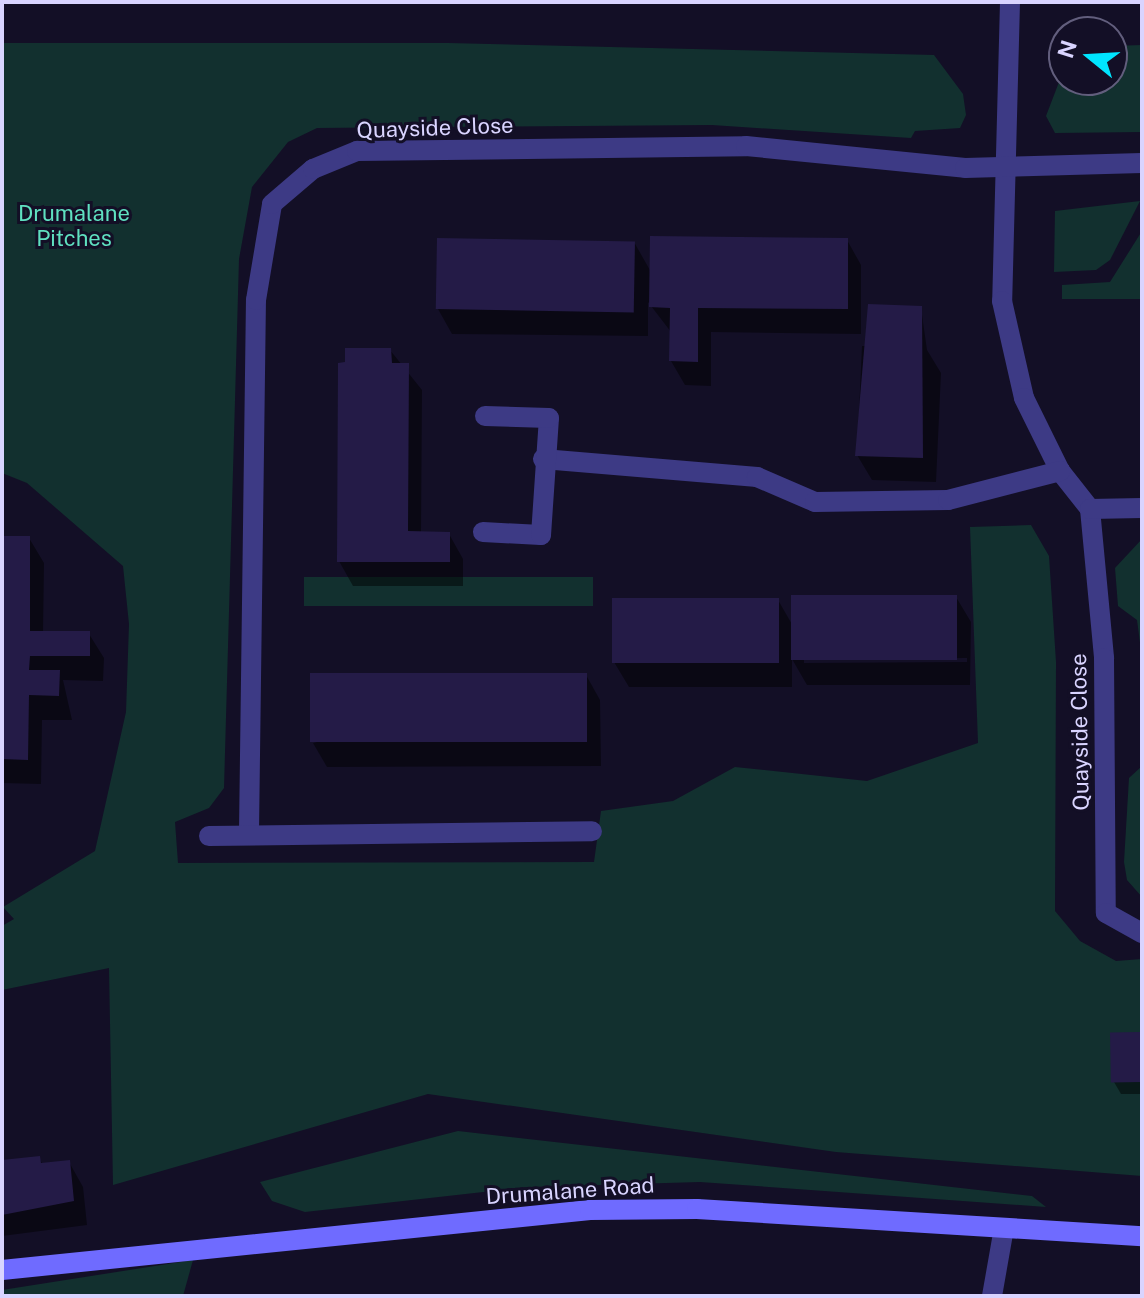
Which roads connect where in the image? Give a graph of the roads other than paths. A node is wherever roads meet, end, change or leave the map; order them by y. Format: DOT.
graph roads {
  1 [pos="1010,2"];
  2 [pos="1142,163"];
  3 [pos="1002,167"];
  4 [pos="485,416"];
  5 [pos="543,459"];
  6 [pos="1060,471"];
  7 [pos="1142,508"];
  8 [pos="1090,509"];
  9 [pos="483,532"];
  10 [pos="592,831"];
  11 [pos="249,832"];
  12 [pos="209,836"];
  13 [pos="1142,933"];
  14 [pos="1004,1228"];
  15 [pos="1142,1236"];
  16 [pos="2,1270"];
  17 [pos="992,1296"];
  1 -- 3 [label="street"];
  2 -- 3 [label="street, Quayside Close"];
  3 -- 6 [label="street"];
  3 -- 11 [label="street, Quayside Close"];
  4 -- 5 [label="street"];
  5 -- 6 [label="street"];
  5 -- 9 [label="street"];
  6 -- 8 [label="street"];
  7 -- 8 [label="street"];
  8 -- 13 [label="street, Quayside Close"];
  10 -- 11 [label="street"];
  11 -- 12 [label="street"];
  14 -- 15 [label="main road, Drumalane Road"];
  14 -- 16 [label="main road, Drumalane Road"];
  14 -- 17 [label="street"];
}
